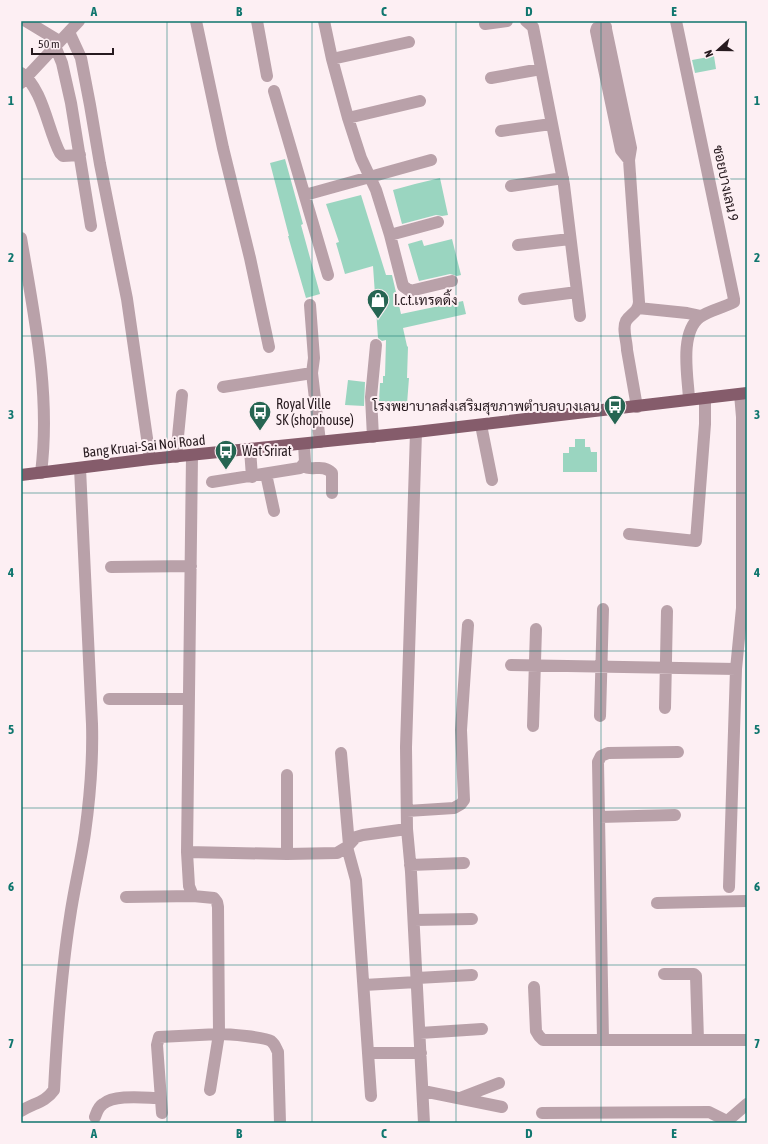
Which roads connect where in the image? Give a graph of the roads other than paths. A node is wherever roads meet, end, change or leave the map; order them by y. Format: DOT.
graph roads {
  1 [pos="26,21"];
  2 [pos="79,21"];
  3 [pos="196,21"];
  4 [pos="257,21"];
  5 [pos="324,21"];
  6 [pos="506,21"];
  7 [pos="526,21"];
  8 [pos="676,21"];
  9 [pos="486,24"];
  10 [pos="69,32"];
  11 [pos="409,42"];
  12 [pos="57,43"];
  13 [pos="332,59"];
  14 [pos="541,69"];
  15 [pos="267,76"];
  16 [pos="23,78"];
  17 [pos="492,78"];
  18 [pos="274,91"];
  19 [pos="420,100"];
  20 [pos="348,118"];
  21 [pos="552,124"];
  22 [pos="502,131"];
  23 [pos="80,155"];
  24 [pos="431,160"];
  25 [pos="629,160"];
  26 [pos="370,176"];
  27 [pos="562,178"];
  28 [pos="511,186"];
  29 [pos="305,195"];
  30 [pos="438,222"];
  31 [pos="91,226"];
  32 [pos="390,235"];
  33 [pos="21,238"];
  34 [pos="570,239"];
  35 [pos="518,244"];
  36 [pos="328,275"];
  37 [pos="452,281"];
  38 [pos="577,292"];
  39 [pos="524,299"];
  40 [pos="310,305"];
  41 [pos="638,308"];
  42 [pos="580,316"];
  43 [pos="701,316"];
  44 [pos="376,344"];
  45 [pos="269,347"];
  46 [pos="312,373"];
  47 [pos="223,387"];
  48 [pos="743,393"];
  49 [pos="182,395"];
  50 [pos="705,398"];
  51 [pos="689,399"];
  52 [pos="637,406"];
  53 [pos="481,425"];
  54 [pos="416,432"];
  55 [pos="372,437"];
  56 [pos="320,442"];
  57 [pos="304,444"];
  58 [pos="250,449"];
  59 [pos="192,456"];
  60 [pos="176,457"];
  61 [pos="150,459"];
  62 [pos="303,466"];
  63 [pos="80,468"];
  64 [pos="41,473"];
  65 [pos="266,474"];
  66 [pos="21,475"];
  67 [pos="252,477"];
  68 [pos="492,480"];
  69 [pos="212,482"];
  70 [pos="332,493"];
  71 [pos="274,511"];
  72 [pos="629,534"];
  73 [pos="190,566"];
  74 [pos="111,567"];
  75 [pos="744,608"];
  76 [pos="603,609"];
  77 [pos="667,611"];
  78 [pos="468,625"];
  79 [pos="536,629"];
  80 [pos="511,665"];
  81 [pos="535,666"];
  82 [pos="601,667"];
  83 [pos="666,668"];
  84 [pos="736,669"];
  85 [pos="109,698"];
  86 [pos="189,699"];
  87 [pos="665,708"];
  88 [pos="600,716"];
  89 [pos="534,726"];
  90 [pos="678,752"];
  91 [pos="341,753"];
  92 [pos="287,775"];
  93 [pos="407,811"];
  94 [pos="675,815"];
  95 [pos="599,817"];
  96 [pos="407,829"];
  97 [pos="348,846"];
  98 [pos="188,852"];
  99 [pos="287,854"];
  100 [pos="464,863"];
  101 [pos="410,865"];
  102 [pos="729,887"];
  103 [pos="193,896"];
  104 [pos="126,897"];
  105 [pos="747,901"];
  106 [pos="657,904"];
  107 [pos="472,919"];
  108 [pos="414,920"];
  109 [pos="664,974"];
  110 [pos="472,976"];
  111 [pos="417,980"];
  112 [pos="364,985"];
  113 [pos="534,987"];
  114 [pos="482,1029"];
  115 [pos="420,1033"];
  116 [pos="219,1034"];
  117 [pos="603,1040"];
  118 [pos="698,1040"];
  119 [pos="747,1040"];
  120 [pos="368,1053"];
  121 [pos="421,1053"];
  122 [pos="498,1083"];
  123 [pos="210,1090"];
  124 [pos="423,1091"];
  125 [pos="371,1096"];
  126 [pos="161,1098"];
  127 [pos="460,1098"];
  128 [pos="747,1104"];
  129 [pos="502,1106"];
  130 [pos="21,1112"];
  131 [pos="162,1113"];
  132 [pos="542,1113"];
  133 [pos="95,1117"];
  134 [pos="726,1122"];
  135 [pos="280,1123"];
  136 [pos="424,1123"];
  1 -- 12 [label="street"];
  2 -- 10 [label="street"];
  3 -- 45 [label="street"];
  4 -- 15 [label="street"];
  5 -- 13 [label="street"];
  6 -- 9 [label="street"];
  7 -- 14 [label="street"];
  8 -- 43 [label="street, ซอยบางเลน 9"];
  10 -- 12 [label="street"];
  10 -- 61 [label="street"];
  11 -- 13 [label="street"];
  12 -- 16 [label="street"];
  12 -- 23 [label="street"];
  13 -- 20 [label="street"];
  14 -- 17 [label="street"];
  14 -- 21 [label="street"];
  16 -- 23 [label="street"];
  18 -- 29 [label="street"];
  19 -- 20 [label="street"];
  20 -- 26 [label="street"];
  21 -- 22 [label="street"];
  21 -- 27 [label="street"];
  23 -- 31 [label="street"];
  24 -- 26 [label="street"];
  25 -- 25 [label="street"];
  25 -- 41 [label="street"];
  26 -- 29 [label="street"];
  26 -- 32 [label="street"];
  27 -- 28 [label="street"];
  27 -- 34 [label="street"];
  29 -- 36 [label="street"];
  30 -- 32 [label="street"];
  32 -- 37 [label="street"];
  33 -- 64 [label="street"];
  34 -- 35 [label="street"];
  34 -- 38 [label="street"];
  38 -- 39 [label="street"];
  38 -- 42 [label="street"];
  40 -- 46 [label="street"];
  41 -- 43 [label="street"];
  41 -- 52 [label="street"];
  43 -- 51 [label="street"];
  44 -- 55 [label="street"];
  46 -- 47 [label="street"];
  46 -- 56 [label="street"];
  48 -- 50 [label="main road, Bang Kruai-Sai Noi Road"];
  48 -- 75 [label="street"];
  49 -- 60 [label="street"];
  50 -- 51 [label="main road, Bang Kruai-Sai Noi Road"];
  50 -- 72 [label="street"];
  51 -- 52 [label="main road, Bang Kruai-Sai Noi Road"];
  52 -- 53 [label="main road, Bang Kruai-Sai Noi Road"];
  53 -- 54 [label="main road, Bang Kruai-Sai Noi Road"];
  53 -- 68 [label="street"];
  54 -- 55 [label="main road, Bang Kruai-Sai Noi Road"];
  54 -- 93 [label="street"];
  55 -- 56 [label="main road, Bang Kruai-Sai Noi Road"];
  56 -- 57 [label="main road, Bang Kruai-Sai Noi Road"];
  57 -- 58 [label="main road, Bang Kruai-Sai Noi Road"];
  57 -- 62 [label="street"];
  58 -- 59 [label="main road, Bang Kruai-Sai Noi Road"];
  58 -- 67 [label="street"];
  59 -- 60 [label="main road, Bang Kruai-Sai Noi Road"];
  59 -- 73 [label="street"];
  60 -- 61 [label="main road, Bang Kruai-Sai Noi Road"];
  61 -- 63 [label="main road, Bang Kruai-Sai Noi Road"];
  62 -- 65 [label="street"];
  62 -- 70 [label="street"];
  63 -- 64 [label="main road, Bang Kruai-Sai Noi Road"];
  63 -- 130 [label="street"];
  64 -- 66 [label="main road, Bang Kruai-Sai Noi Road"];
  65 -- 67 [label="street"];
  65 -- 71 [label="street"];
  67 -- 69 [label="street"];
  73 -- 74 [label="street"];
  73 -- 86 [label="street"];
  75 -- 84 [label="street"];
  76 -- 82 [label="street"];
  77 -- 83 [label="street"];
  78 -- 93 [label="street"];
  79 -- 81 [label="street"];
  80 -- 81 [label="street"];
  81 -- 82 [label="street"];
  81 -- 89 [label="street"];
  82 -- 83 [label="street"];
  82 -- 88 [label="street"];
  83 -- 84 [label="street"];
  83 -- 87 [label="street"];
  84 -- 102 [label="street"];
  85 -- 86 [label="street"];
  86 -- 98 [label="street"];
  90 -- 95 [label="street"];
  91 -- 97 [label="street"];
  92 -- 99 [label="street"];
  93 -- 96 [label="street"];
  94 -- 95 [label="street"];
  95 -- 117 [label="street"];
  96 -- 97 [label="street"];
  96 -- 101 [label="street"];
  97 -- 99 [label="street"];
  97 -- 112 [label="street"];
  98 -- 99 [label="street"];
  98 -- 103 [label="street"];
  100 -- 101 [label="street"];
  101 -- 108 [label="street"];
  103 -- 104 [label="street"];
  103 -- 116 [label="street"];
  105 -- 106 [label="street"];
  107 -- 108 [label="street"];
  108 -- 111 [label="street"];
  109 -- 118 [label="street"];
  110 -- 111 [label="street"];
  111 -- 112 [label="street"];
  111 -- 115 [label="street"];
  112 -- 120 [label="street"];
  113 -- 117 [label="street"];
  114 -- 115 [label="street"];
  115 -- 121 [label="street"];
  116 -- 123 [label="street"];
  116 -- 126 [label="street"];
  116 -- 135 [label="street"];
  117 -- 118 [label="street"];
  118 -- 119 [label="street"];
  120 -- 121 [label="street"];
  120 -- 125 [label="street"];
  121 -- 124 [label="street"];
  122 -- 127 [label="street"];
  124 -- 127 [label="street"];
  124 -- 136 [label="street"];
  126 -- 131 [label="street"];
  126 -- 133 [label="street"];
  127 -- 129 [label="street"];
  128 -- 134 [label="street"];
  132 -- 134 [label="street"];
}
